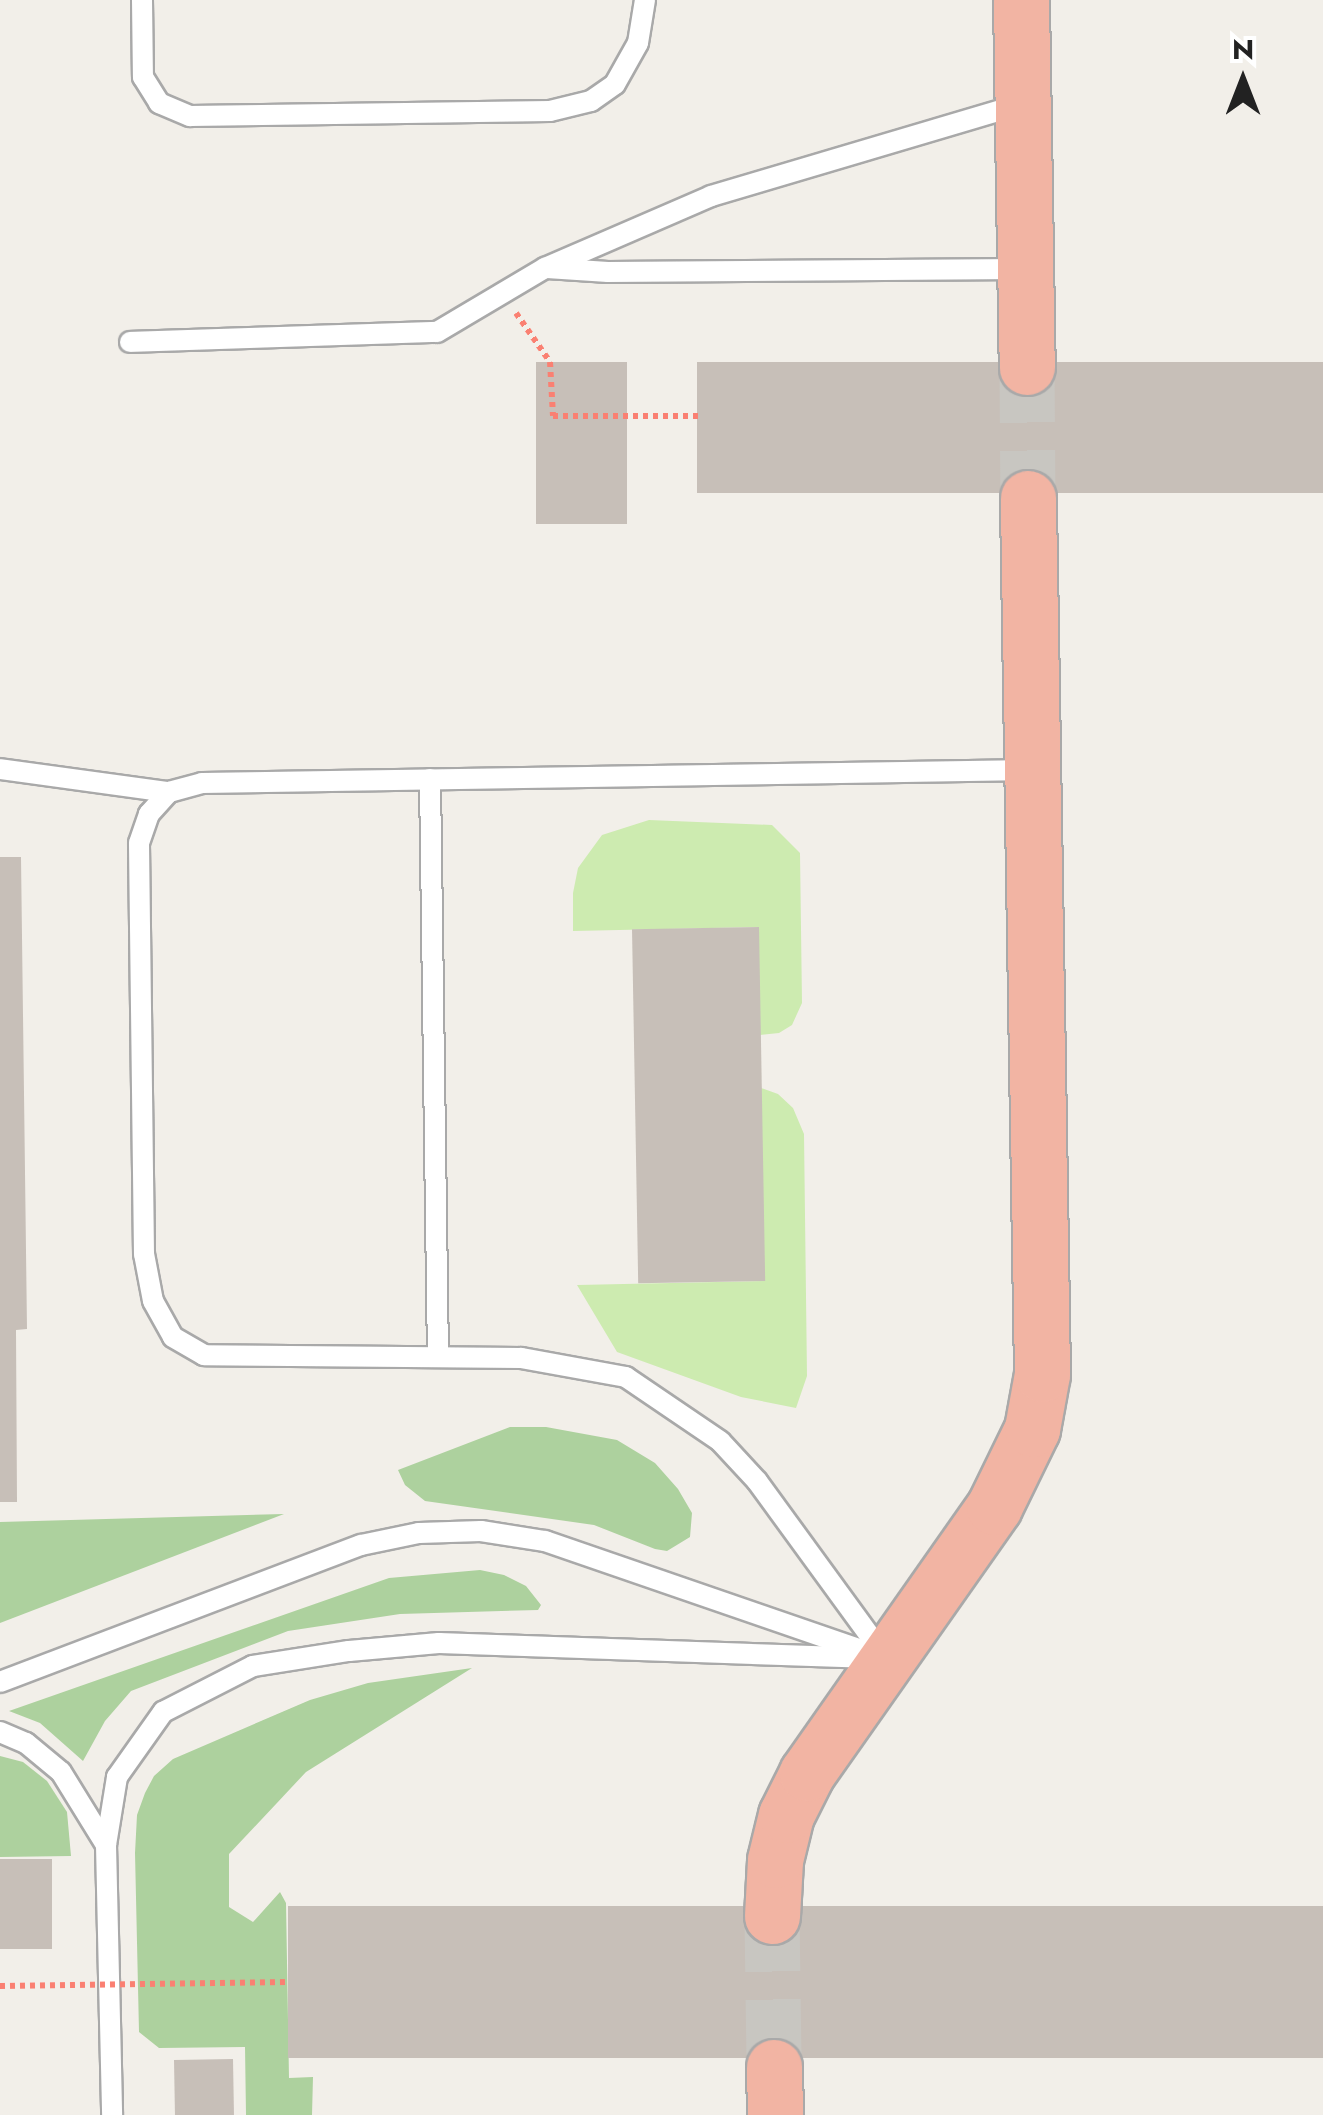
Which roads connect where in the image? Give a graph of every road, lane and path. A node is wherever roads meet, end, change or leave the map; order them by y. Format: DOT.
graph roads {
  1 [pos="142,0"];
  2 [pos="646,0"];
  3 [pos="1021,0"];
  4 [pos="1023,103"];
  5 [pos="544,268"];
  6 [pos="1026,270"];
  7 [pos="502,293"];
  8 [pos="130,342"];
  9 [pos="1027,367"];
  10 [pos="698,416"];
  11 [pos="1028,498"];
  12 [pos="0,769"];
  13 [pos="1034,770"];
  14 [pos="430,779"];
  15 [pos="169,792"];
  16 [pos="438,1357"];
  17 [pos="887,1659"];
  18 [pos="0,1682"];
  19 [pos="0,1732"];
  20 [pos="106,1845"];
  21 [pos="772,1916"];
  22 [pos="289,1982"];
  23 [pos="0,1986"];
  24 [pos="112,2115"];
  1 -- 2 [label="lane"];
  3 -- 4 [label="highway"];
  4 -- 5 [label="lane"];
  4 -- 6 [label="highway"];
  5 -- 6 [label="lane"];
  5 -- 7 [label="lane"];
  6 -- 9 [label="highway"];
  7 -- 8 [label="lane"];
  7 -- 10 [label="path"];
  11 -- 13 [label="highway"];
  12 -- 15 [label="lane"];
  13 -- 14 [label="lane"];
  13 -- 17 [label="highway"];
  14 -- 15 [label="lane"];
  14 -- 16 [label="lane"];
  15 -- 16 [label="lane"];
  16 -- 17 [label="lane"];
  17 -- 18 [label="lane"];
  17 -- 20 [label="lane"];
  17 -- 21 [label="highway"];
  19 -- 20 [label="lane"];
  20 -- 24 [label="lane"];
  22 -- 23 [label="path, bridge"];
}
